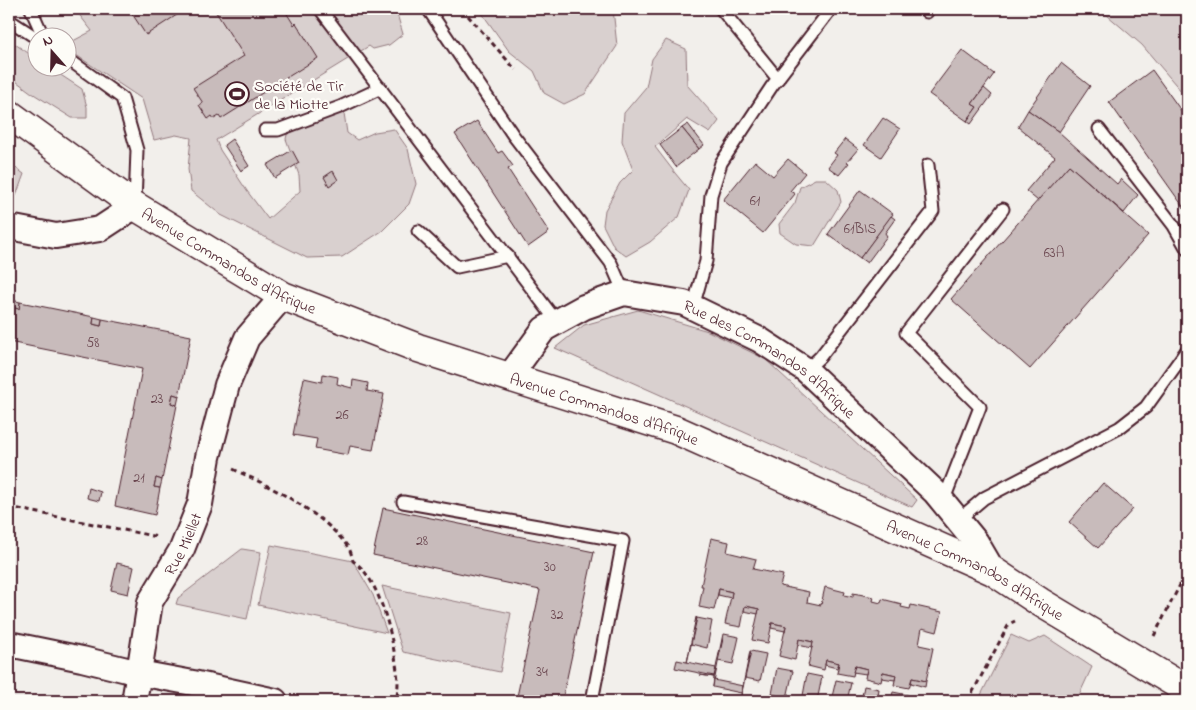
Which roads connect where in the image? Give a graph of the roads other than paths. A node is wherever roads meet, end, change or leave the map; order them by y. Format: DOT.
graph roads {
  1 [pos="31,9"];
  2 [pos="320,9"];
  3 [pos="428,9"];
  4 [pos="721,9"];
  5 [pos="831,9"];
  6 [pos="9,20"];
  7 [pos="40,28"];
  8 [pos="28,32"];
  9 [pos="78,66"];
  10 [pos="778,79"];
  11 [pos="381,88"];
  12 [pos="9,114"];
  13 [pos="1099,129"];
  14 [pos="265,130"];
  15 [pos="928,164"];
  16 [pos="135,206"];
  17 [pos="1003,208"];
  18 [pos="9,227"];
  19 [pos="418,231"];
  20 [pos="1187,249"];
  21 [pos="508,256"];
  22 [pos="624,293"];
  23 [pos="283,296"];
  24 [pos="693,307"];
  25 [pos="557,322"];
  26 [pos="1187,350"];
  27 [pos="806,370"];
  28 [pos="509,377"];
  29 [pos="403,502"];
  30 [pos="951,511"];
  31 [pos="992,571"];
  32 [pos="9,644"];
  33 [pos="139,672"];
  34 [pos="1186,686"];
  35 [pos="134,701"];
  36 [pos="275,701"];
  37 [pos="592,701"];
  1 -- 7 [label="lane"];
  2 -- 11 [label="lane"];
  3 -- 22 [label="lane"];
  4 -- 10 [label="lane"];
  5 -- 10 [label="lane"];
  6 -- 8 [label="lane"];
  9 -- 16 [label="lane"];
  10 -- 24 [label="lane"];
  11 -- 14 [label="lane"];
  11 -- 21 [label="lane"];
  12 -- 16 [label="main road"];
  13 -- 20 [label="lane"];
  15 -- 27 [label="lane"];
  16 -- 18 [label="street, Avenue Commandos d'Afrique"];
  16 -- 23 [label="main road, Avenue Commandos d'Afrique"];
  17 -- 30 [label="lane"];
  19 -- 21 [label="lane"];
  21 -- 25 [label="lane"];
  22 -- 24 [label="street, Rue des Commandos d'Afrique"];
  22 -- 25 [label="street, Rue des Commandos d'Afrique"];
  23 -- 28 [label="main road, Avenue Commandos d'Afrique"];
  23 -- 33 [label="street, Rue Miellet"];
  24 -- 27 [label="street, Rue des Commandos d'Afrique"];
  25 -- 28 [label="street, Rue des Commandos d'Afrique"];
  26 -- 30 [label="lane"];
  27 -- 30 [label="street, Rue des Commandos d'Afrique"];
  28 -- 31 [label="main road, Avenue Commandos d'Afrique"];
  29 -- 37 [label="lane"];
  30 -- 31 [label="street, Rue des Commandos d'Afrique"];
  31 -- 34 [label="main road, Avenue Commandos d'Afrique"];
  32 -- 33 [label="street"];
  33 -- 35 [label="street, Rue Miellet"];
  33 -- 36 [label="street"];
}
